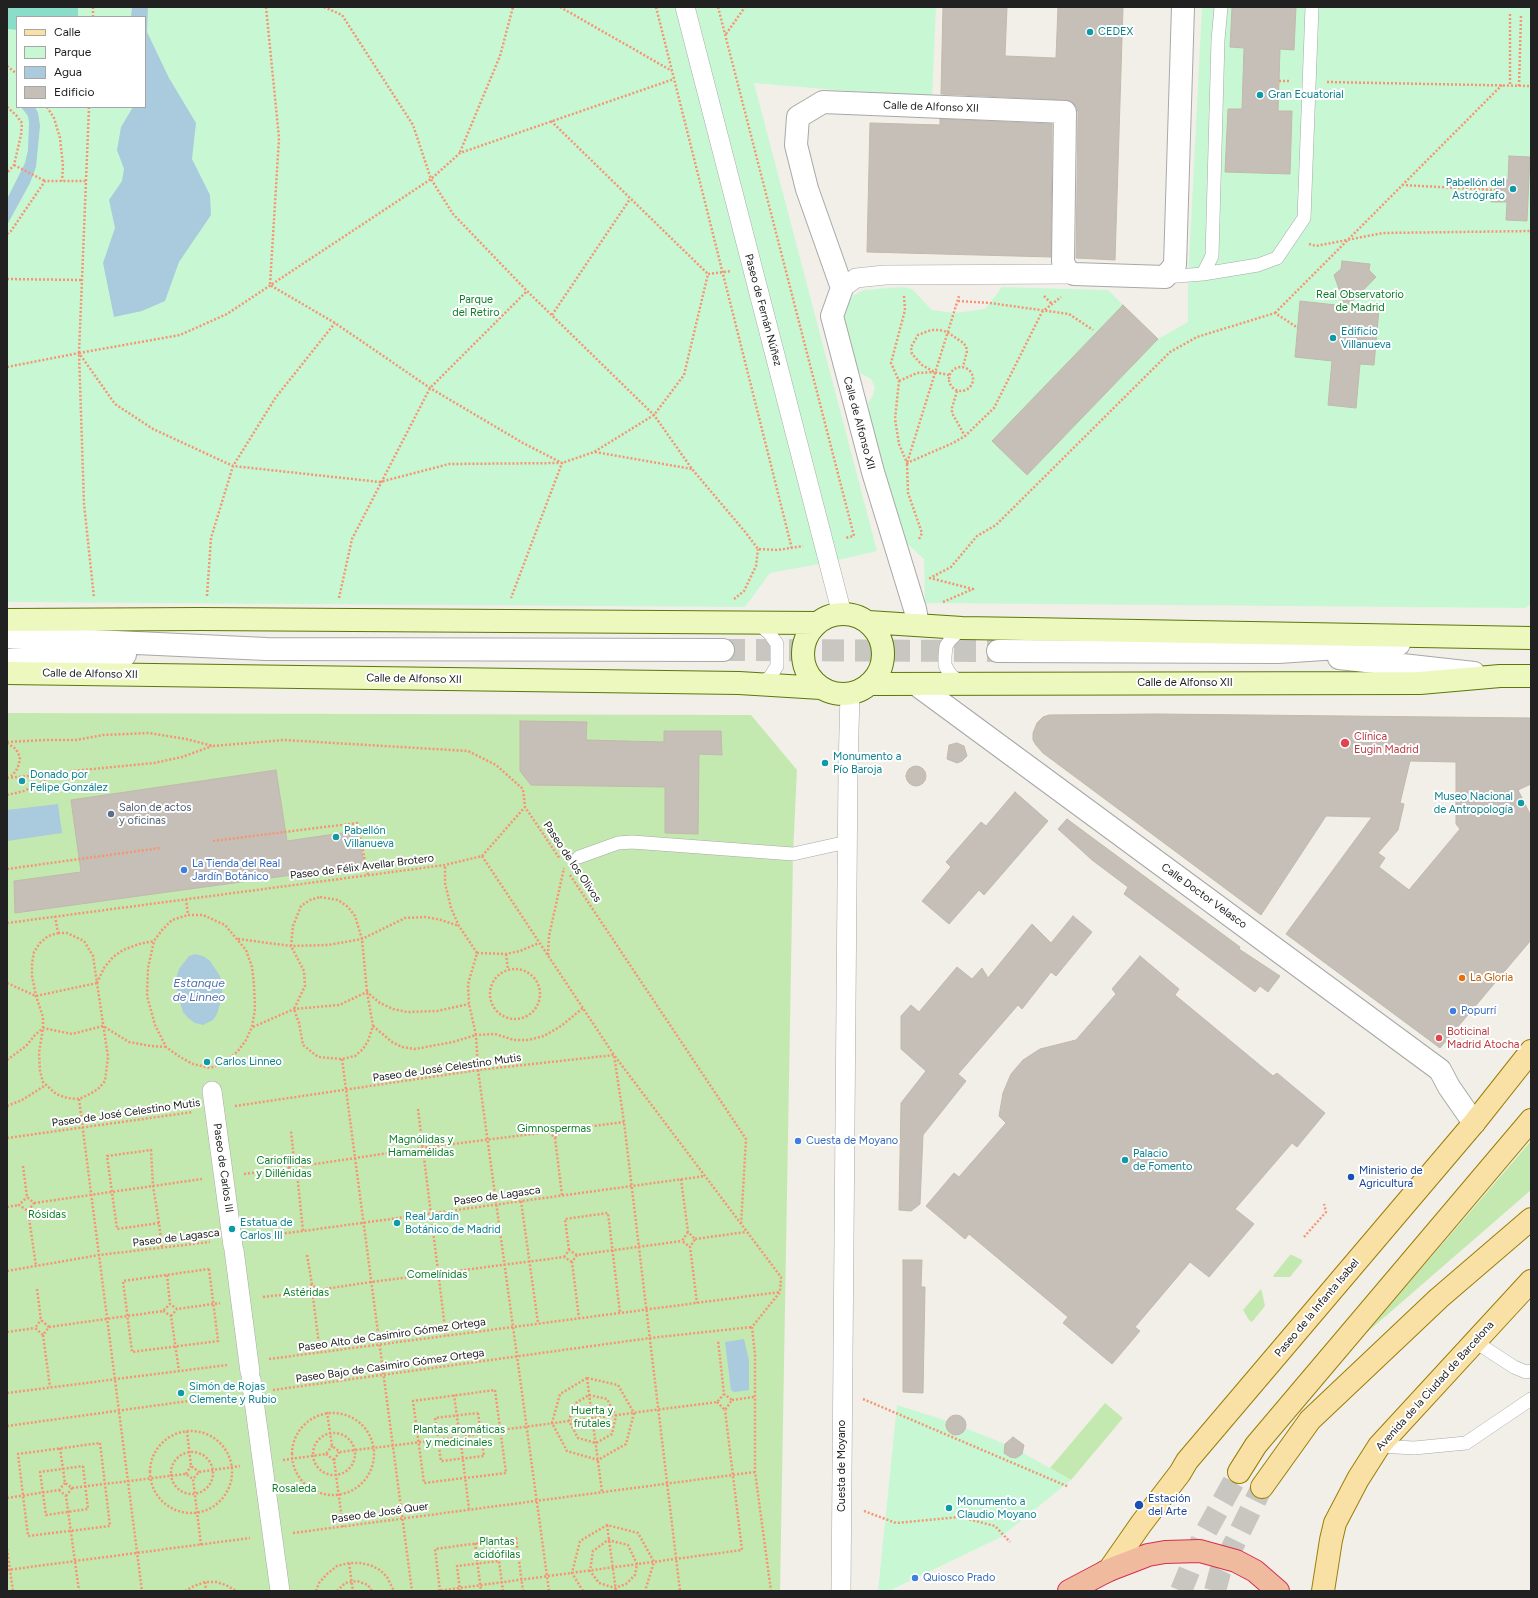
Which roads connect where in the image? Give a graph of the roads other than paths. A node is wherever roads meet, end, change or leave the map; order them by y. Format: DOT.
graph roads {
  1 [pos="685,7"];
  2 [pos="1183,7"];
  3 [pos="1221,7"];
  4 [pos="1312,7"];
  5 [pos="1074,274"];
  6 [pos="1203,274"];
  7 [pos="1165,277"];
  8 [pos="842,288"];
  9 [pos="842,614"];
  10 [pos="7,620"];
  11 [pos="756,622"];
  12 [pos="868,622"];
  13 [pos="817,623"];
  14 [pos="918,625"];
  15 [pos="962,628"];
  16 [pos="7,637"];
  17 [pos="1502,638"];
  18 [pos="1531,638"];
  19 [pos="266,649"];
  20 [pos="723,650"];
  21 [pos="998,651"];
  22 [pos="1278,652"];
  23 [pos="7,660"];
  24 [pos="7,673"];
  25 [pos="1500,676"];
  26 [pos="1531,676"];
  27 [pos="759,684"];
  28 [pos="869,684"];
  29 [pos="917,684"];
  30 [pos="963,684"];
  31 [pos="821,688"];
  32 [pos="850,693"];
  33 [pos="847,842"];
  34 [pos="579,857"];
  35 [pos="1531,1051"];
  36 [pos="214,1100"];
  37 [pos="1531,1120"];
  38 [pos="1474,1123"];
  39 [pos="1531,1219"];
  40 [pos="1531,1281"];
  41 [pos="1474,1341"];
  42 [pos="1531,1371"];
  43 [pos="1531,1399"];
  44 [pos="1379,1446"];
  45 [pos="1239,1472"];
  46 [pos="1262,1487"];
  47 [pos="1107,1571"];
  48 [pos="280,1591"];
  49 [pos="841,1591"];
  50 [pos="1069,1591"];
  51 [pos="1088,1591"];
  52 [pos="1278,1591"];
  53 [pos="1323,1591"];
  1 -- 9 [label="street, Paseo de Fernán Núñez"];
  2 -- 7 [label="street"];
  3 -- 6 [label="lane"];
  4 -- 6 [label="lane"];
  5 -- 7 [label="street"];
  5 -- 8 [label="street"];
  5 -- 8 [label="street, Calle de Alfonso XII"];
  6 -- 7 [label="lane"];
  8 -- 14 [label="street, Calle de Alfonso XII"];
  9 -- 12 [label="main road, Calle de Alfonso XII"];
  9 -- 13 [label="main road, Calle de Alfonso XII"];
  10 -- 11 [label="main road, Calle de Alfonso XII"];
  11 -- 13 [label="main road, Calle de Alfonso XII"];
  11 -- 27 [label="lane"];
  12 -- 14 [label="main road, Calle de Alfonso XII"];
  12 -- 28 [label="main road"];
  13 -- 31 [label="main road"];
  14 -- 15 [label="main road, Calle de Alfonso XII"];
  15 -- 17 [label="main road, Calle de Alfonso XII"];
  15 -- 30 [label="lane"];
  16 -- 19 [label="street, Calle de Alfonso XII"];
  17 -- 18 [label="main road, Calle de Alfonso XII"];
  17 -- 22 [label="street, Calle de Alfonso XII"];
  19 -- 20 [label="street, Calle de Alfonso XII"];
  19 -- 23 [label="street, Calle de Alfonso XII"];
  21 -- 22 [label="street, Calle de Alfonso XII"];
  22 -- 25 [label="street, Calle de Alfonso XII"];
  24 -- 27 [label="main road, Calle de Alfonso XII"];
  25 -- 26 [label="main road, Calle de Alfonso XII"];
  25 -- 30 [label="main road, Calle de Alfonso XII"];
  27 -- 31 [label="main road, Calle de Alfonso XII"];
  28 -- 29 [label="main road, Calle de Alfonso XII"];
  28 -- 32 [label="main road, Calle de Alfonso XII"];
  29 -- 30 [label="main road, Calle de Alfonso XII"];
  29 -- 38 [label="street, Calle Doctor Velasco"];
  31 -- 32 [label="main road, Calle de Alfonso XII"];
  32 -- 33 [label="street, Cuesta de Moyano"];
  33 -- 34 [label="lane"];
  33 -- 49 [label="street, Cuesta de Moyano"];
  35 -- 38 [label="main road, Paseo de la Infanta Isabel"];
  36 -- 48 [label="street, Paseo de Carlos III"];
  37 -- 45 [label="main road"];
  38 -- 47 [label="main road, Paseo de la Infanta Isabel"];
  39 -- 46 [label="main road"];
  40 -- 41 [label="main road, Avenida de la Ciudad de Barcelona"];
  41 -- 42 [label="lane"];
  41 -- 44 [label="main road, Avenida de la Ciudad de Barcelona"];
  43 -- 44 [label="lane"];
  44 -- 53 [label="main road, Avenida de la Ciudad de Barcelona"];
  47 -- 50 [label="highway"];
  47 -- 51 [label="highway"];
  47 -- 52 [label="highway"];
}
